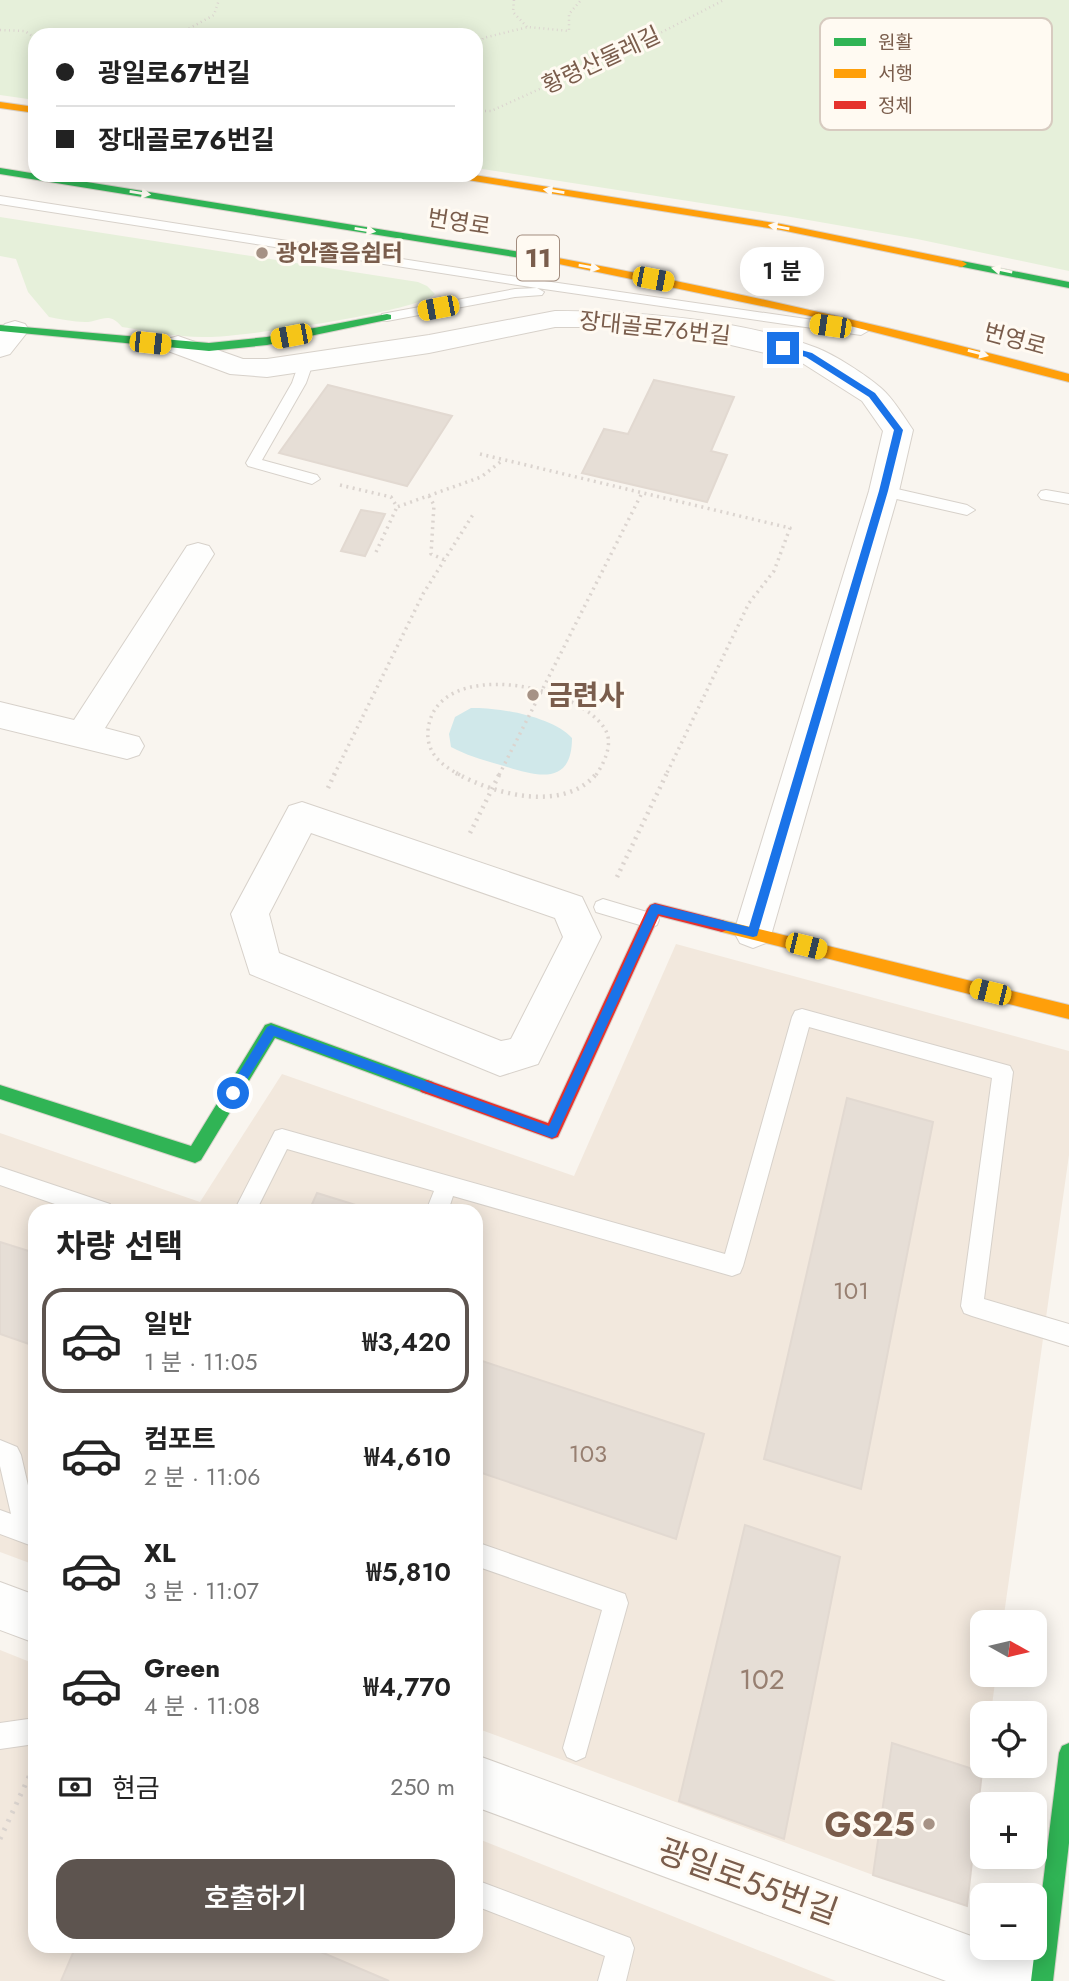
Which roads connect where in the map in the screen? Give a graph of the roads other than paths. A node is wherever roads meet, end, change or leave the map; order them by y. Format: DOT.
graph roads {
  1 [pos="0,105"];
  2 [pos="28,109"];
  3 [pos="0,171"];
  4 [pos="28,176"];
  5 [pos="483,179"];
  6 [pos="68,182"];
  7 [pos="0,200"];
  8 [pos="1069,285"];
  9 [pos="596,291"];
  10 [pos="387,317"];
  11 [pos="5,335"];
  12 [pos="934,341"];
  13 [pos="178,345"];
  14 [pos="306,363"];
  15 [pos="1069,378"];
  16 [pos="312,479"];
  17 [pos="884,491"];
  18 [pos="1046,495"];
  19 [pos="1069,499"];
  20 [pos="967,510"];
  21 [pos="198,554"];
  22 [pos="0,715"];
  23 [pos="83,735"];
  24 [pos="127,746"];
  25 [pos="312,820"];
  26 [pos="603,907"];
  27 [pos="650,920"];
  28 [pos="753,932"];
  29 [pos="1069,1012"];
  30 [pos="0,1092"];
  31 [pos="0,1177"];
  32 [pos="447,1185"];
  33 [pos="82,1204"];
  34 [pos="249,1204"];
  35 [pos="440,1204"];
  36 [pos="1069,1335"];
  37 [pos="0,1451"];
  38 [pos="0,1522"];
  39 [pos="28,1523"];
  40 [pos="28,1533"];
  41 [pos="483,1556"];
  42 [pos="0,1606"];
  43 [pos="28,1616"];
  44 [pos="28,1732"];
  45 [pos="0,1736"];
  46 [pos="576,1748"];
  47 [pos="1069,1753"];
  48 [pos="483,1784"];
  49 [pos="483,1896"];
  50 [pos="612,1981"];
  51 [pos="1020,1981"];
  52 [pos="1042,1981"];
  1 -- 2 [label="main road"];
  3 -- 4 [label="main road, 번영로 / 11, one-way"];
  8 -- 5 [label="main road, 번영로, one-way"];
  6 -- 12 [label="main road, 번영로 / 11, one-way"];
  7 -- 9 [label="lane"];
  9 -- 10 [label="lane"];
  9 -- 12 [label="lane"];
  10 -- 13 [label="main road, 장대골로76번길"];
  11 -- 13 [label="main road, 장대골로76번길"];
  12 -- 15 [label="main road, 번영로 / 11, one-way"];
  13 -- 14 [label="street, 장대골로76번길"];
  14 -- 16 [label="lane"];
  14 -- 17 [label="street, 장대골로76번길"];
  17 -- 20 [label="lane"];
  17 -- 28 [label="street"];
  18 -- 19 [label="lane"];
  21 -- 23 [label="street"];
  22 -- 23 [label="street"];
  23 -- 24 [label="street"];
  25 -- 25 [label="street"];
  26 -- 27 [label="lane"];
  27 -- 28 [label="main road"];
  27 -- 30 [label="main road"];
  28 -- 29 [label="main road"];
  31 -- 33 [label="lane"];
  32 -- 34 [label="lane"];
  32 -- 35 [label="lane"];
  32 -- 36 [label="lane"];
  37 -- 39 [label="lane"];
  38 -- 40 [label="lane"];
  41 -- 46 [label="lane"];
  42 -- 43 [label="street"];
  44 -- 45 [label="lane"];
  47 -- 52 [label="main road"];
  48 -- 51 [label="street, 광일로55번길"];
  49 -- 50 [label="lane"];
}
